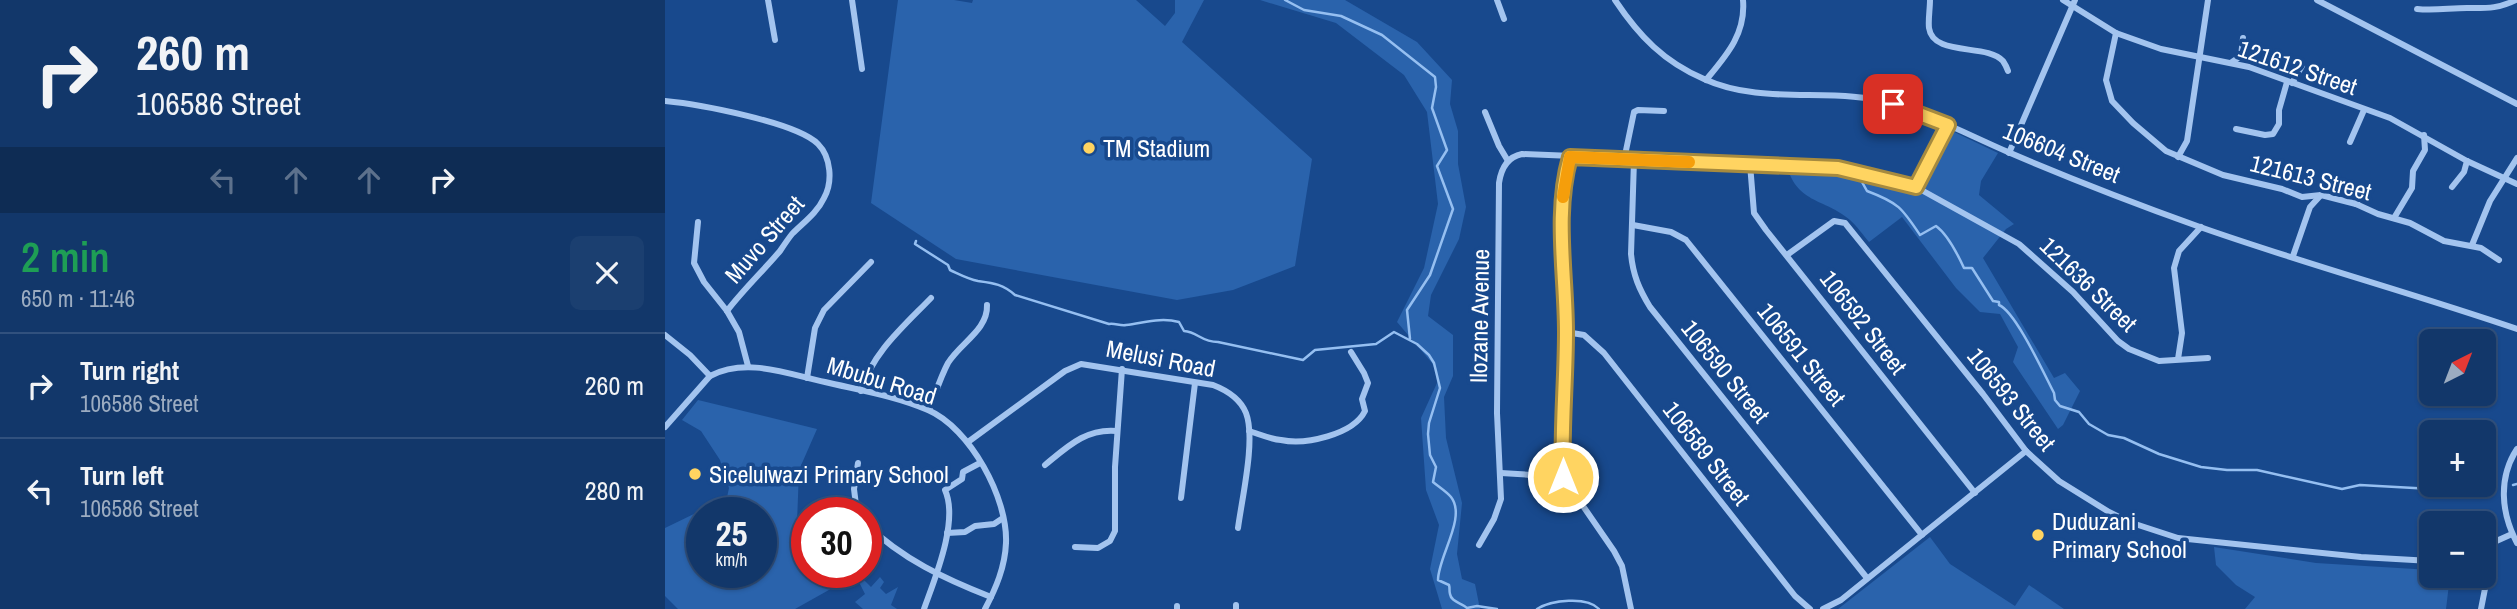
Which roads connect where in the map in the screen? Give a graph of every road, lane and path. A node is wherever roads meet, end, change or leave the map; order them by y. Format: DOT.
graph roads {
  1 [pos="768,0"];
  2 [pos="852,0"];
  3 [pos="1497,0"];
  4 [pos="1615,0"];
  5 [pos="1743,0"];
  6 [pos="1930,0"];
  7 [pos="2063,0"];
  8 [pos="2207,0"];
  9 [pos="2317,0"];
  10 [pos="2516,0"];
  11 [pos="2074,2"];
  12 [pos="2417,9"];
  13 [pos="1504,19"];
  14 [pos="2116,33"];
  15 [pos="2243,38"];
  16 [pos="775,40"];
  17 [pos="2200,58"];
  18 [pos="2232,62"];
  19 [pos="2301,66"];
  20 [pos="862,69"];
  21 [pos="2008,71"];
  22 [pos="1706,80"];
  23 [pos="2289,83"];
  24 [pos="665,102"];
  25 [pos="2517,104"];
  26 [pos="2364,110"];
  27 [pos="1664,111"];
  28 [pos="1485,112"];
  29 [pos="1948,125"];
  30 [pos="2236,129"];
  31 [pos="2424,135"];
  32 [pos="2350,142"];
  33 [pos="2009,153"];
  34 [pos="1570,157"];
  35 [pos="2178,157"];
  36 [pos="2517,159"];
  37 [pos="1624,160"];
  38 [pos="1634,160"];
  39 [pos="1508,161"];
  40 [pos="2467,161"];
  41 [pos="1750,164"];
  42 [pos="2504,178"];
  43 [pos="2517,184"];
  44 [pos="1916,187"];
  45 [pos="2452,187"];
  46 [pos="2361,192"];
  47 [pos="2321,195"];
  48 [pos="2302,197"];
  49 [pos="2356,204"];
  50 [pos="2310,207"];
  51 [pos="2394,218"];
  52 [pos="698,222"];
  53 [pos="1633,225"];
  54 [pos="2201,227"];
  55 [pos="2472,245"];
  56 [pos="1787,255"];
  57 [pos="2293,256"];
  58 [pos="2500,260"];
  59 [pos="871,262"];
  60 [pos="931,298"];
  61 [pos="987,305"];
  62 [pos="727,311"];
  63 [pos="2517,329"];
  64 [pos="1566,332"];
  65 [pos="665,335"];
  66 [pos="1351,352"];
  67 [pos="2208,358"];
  68 [pos="2178,359"];
  69 [pos="748,366"];
  70 [pos="1122,369"];
  71 [pos="710,376"];
  72 [pos="807,378"];
  73 [pos="1195,383"];
  74 [pos="861,391"];
  75 [pos="929,410"];
  76 [pos="665,427"];
  77 [pos="1117,431"];
  78 [pos="1249,431"];
  79 [pos="968,442"];
  80 [pos="2517,449"];
  81 [pos="2026,451"];
  82 [pos="859,463"];
  83 [pos="981,463"];
  84 [pos="1045,465"];
  85 [pos="1501,473"];
  86 [pos="1563,477"];
  87 [pos="1975,492"];
  88 [pos="854,497"];
  89 [pos="1181,498"];
  90 [pos="1003,518"];
  91 [pos="1238,528"];
  92 [pos="947,533"];
  93 [pos="2512,534"];
  94 [pos="1922,535"];
  95 [pos="882,537"];
  96 [pos="2496,542"];
  97 [pos="2517,543"];
  98 [pos="1479,545"];
  99 [pos="1075,547"];
  100 [pos="2419,560"];
  101 [pos="937,574"];
  102 [pos="1867,578"];
  103 [pos="2485,588"];
  104 [pos="991,597"];
  105 [pos="923,609"];
  106 [pos="985,609"];
  107 [pos="1632,609"];
  108 [pos="1810,609"];
  109 [pos="1823,609"];
  110 [pos="2481,609"];
  1 -- 16 [label="street"];
  2 -- 20 [label="street"];
  3 -- 13 [label="street"];
  4 -- 22 [label="street, 106604 Street"];
  5 -- 22 [label="street"];
  6 -- 21 [label="street"];
  7 -- 11 [label="street, 121612 Street"];
  8 -- 17 [label="street"];
  9 -- 25 [label="street"];
  10 -- 12 [label="street"];
  11 -- 14 [label="street, 121612 Street"];
  11 -- 33 [label="street"];
  14 -- 17 [label="street, 121612 Street"];
  14 -- 35 [label="street, 121613 Street"];
  15 -- 18 [label="street"];
  17 -- 18 [label="street, 121612 Street"];
  17 -- 35 [label="street"];
  18 -- 23 [label="street, 121612 Street"];
  19 -- 23 [label="street"];
  22 -- 29 [label="street, 106604 Street"];
  23 -- 26 [label="street, 121612 Street"];
  23 -- 30 [label="street"];
  24 -- 62 [label="street, Muvo Street"];
  26 -- 31 [label="street, 121612 Street"];
  26 -- 32 [label="street"];
  27 -- 37 [label="street"];
  28 -- 39 [label="street"];
  29 -- 33 [label="street, 106604 Street"];
  29 -- 44 [label="street"];
  31 -- 40 [label="street, 121612 Street"];
  31 -- 51 [label="street"];
  33 -- 54 [label="street, 106604 Street"];
  34 -- 37 [label="street, 121636 Street"];
  34 -- 39 [label="street"];
  34 -- 64 [label="street"];
  35 -- 48 [label="street, 121613 Street"];
  36 -- 42 [label="street"];
  37 -- 38 [label="street, 121636 Street"];
  38 -- 41 [label="street, 121636 Street"];
  38 -- 53 [label="street, 106590 Street"];
  39 -- 85 [label="street, Ilozane Avenue"];
  40 -- 42 [label="street, 121612 Street"];
  40 -- 45 [label="street"];
  41 -- 44 [label="street, 121636 Street"];
  41 -- 56 [label="street, 106592 Street"];
  42 -- 43 [label="street, 121612 Street"];
  42 -- 55 [label="street"];
  44 -- 68 [label="street, 121636 Street"];
  46 -- 49 [label="street"];
  47 -- 48 [label="street, 121613 Street"];
  47 -- 49 [label="street, 121613 Street"];
  47 -- 50 [label="street"];
  48 -- 50 [label="street"];
  49 -- 51 [label="street, 121613 Street"];
  50 -- 57 [label="street"];
  51 -- 55 [label="street, 121613 Street"];
  52 -- 62 [label="street, Muvo Street"];
  53 -- 94 [label="street, 106591 Street"];
  53 -- 102 [label="street, 106590 Street"];
  54 -- 57 [label="street, 106604 Street"];
  54 -- 68 [label="street"];
  55 -- 58 [label="street, 121613 Street"];
  56 -- 81 [label="street, 106593 Street"];
  56 -- 87 [label="street, 106592 Street"];
  57 -- 63 [label="street, 106604 Street"];
  59 -- 72 [label="street"];
  60 -- 74 [label="street"];
  61 -- 75 [label="street"];
  62 -- 69 [label="street, Muvo Street"];
  64 -- 86 [label="street"];
  64 -- 108 [label="street, 106589 Street"];
  65 -- 71 [label="street"];
  66 -- 78 [label="street"];
  67 -- 68 [label="street, 121636 Street"];
  69 -- 71 [label="street, Mbubu Road"];
  69 -- 72 [label="street, Mbubu Road"];
  70 -- 73 [label="street, Melusi Road"];
  70 -- 77 [label="street"];
  70 -- 79 [label="street, Melusi Road"];
  71 -- 76 [label="street"];
  72 -- 74 [label="street, Mbubu Road"];
  73 -- 78 [label="street, Melusi Road"];
  73 -- 89 [label="street"];
  74 -- 75 [label="street, Mbubu Road"];
  75 -- 79 [label="street, Mbubu Road"];
  77 -- 84 [label="street"];
  77 -- 99 [label="street"];
  78 -- 91 [label="street, Melusi Road"];
  79 -- 83 [label="street, Mbubu Road"];
  80 -- 93 [label="street"];
  81 -- 87 [label="street"];
  81 -- 100 [label="street, 106593 Street"];
  82 -- 88 [label="street"];
  83 -- 90 [label="street, Mbubu Road"];
  83 -- 92 [label="street"];
  85 -- 86 [label="street"];
  85 -- 98 [label="street, Ilozane Avenue"];
  86 -- 107 [label="street"];
  87 -- 94 [label="street"];
  90 -- 92 [label="street"];
  90 -- 104 [label="street, Mbubu Road"];
  92 -- 101 [label="street"];
  93 -- 96 [label="street"];
  93 -- 97 [label="street"];
  94 -- 102 [label="street"];
  95 -- 101 [label="street"];
  101 -- 104 [label="street"];
  101 -- 105 [label="street"];
  102 -- 109 [label="street"];
  103 -- 110 [label="street"];
  104 -- 106 [label="street, Mbubu Road"];
}
